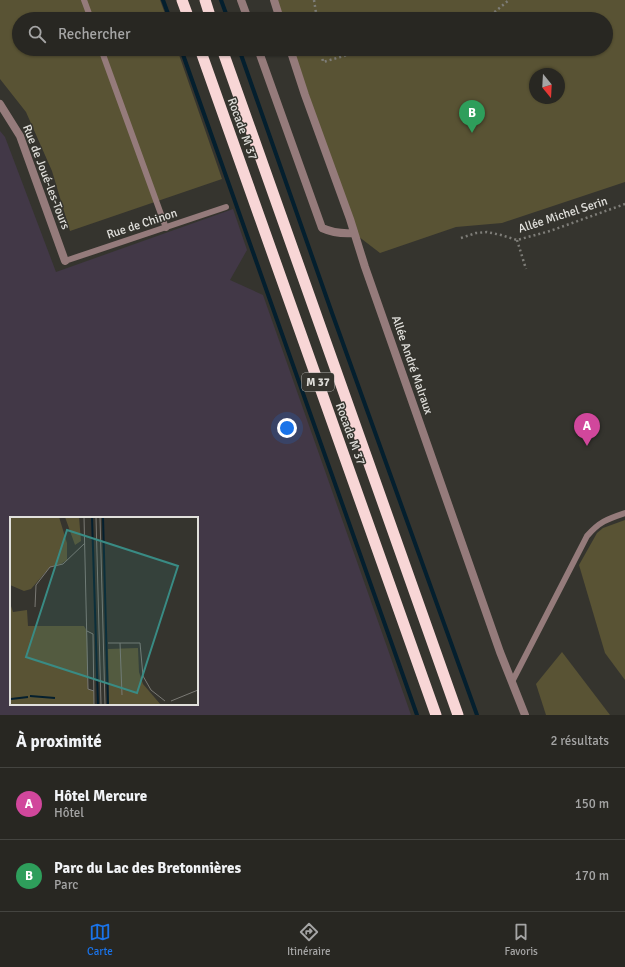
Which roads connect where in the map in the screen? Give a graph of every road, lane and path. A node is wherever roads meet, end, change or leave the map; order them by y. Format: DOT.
graph roads {
  1 [pos="84,0"];
  2 [pos="182,0"];
  3 [pos="205,0"];
  4 [pos="241,0"];
  5 [pos="274,0"];
  6 [pos="314,0"];
  7 [pos="510,0"];
  8 [pos="88,12"];
  9 [pos="186,12"];
  10 [pos="209,12"];
  11 [pos="245,12"];
  12 [pos="278,12"];
  13 [pos="315,12"];
  14 [pos="495,12"];
  15 [pos="104,56"];
  16 [pos="202,56"];
  17 [pos="224,56"];
  18 [pos="261,56"];
  19 [pos="292,56"];
  20 [pos="322,56"];
  21 [pos="344,56"];
  22 [pos="0,104"];
  23 [pos="625,204"];
  24 [pos="226,208"];
  25 [pos="166,228"];
  26 [pos="354,233"];
  27 [pos="461,238"];
  28 [pos="517,240"];
  29 [pos="66,261"];
  30 [pos="526,269"];
  31 [pos="625,513"];
  32 [pos="512,682"];
  33 [pos="436,715"];
  34 [pos="458,715"];
  35 [pos="525,715"];
  1 -- 8 [label="lane"];
  2 -- 9 [label="highway"];
  3 -- 10 [label="highway"];
  4 -- 11 [label="street"];
  5 -- 12 [label="street"];
  6 -- 13 [label="path"];
  7 -- 14 [label="path"];
  15 -- 25 [label="lane"];
  16 -- 33 [label="highway, Rocade M 37 / M 37"];
  17 -- 34 [label="highway, Rocade M 37 / M 37"];
  18 -- 26 [label="street"];
  19 -- 26 [label="street, Allée André Malraux"];
  20 -- 21 [label="path"];
  22 -- 29 [label="street, Rue de Joué-les-Tours"];
  23 -- 28 [label="path, Allée Michel Serin"];
  24 -- 25 [label="lane, Rue de Chinon"];
  25 -- 29 [label="lane, Rue de Chinon"];
  26 -- 32 [label="street, Allée André Malraux"];
  27 -- 28 [label="path, Allée Michel Serin"];
  28 -- 30 [label="path"];
  31 -- 32 [label="lane"];
  32 -- 35 [label="street, Allée André Malraux"];
}
